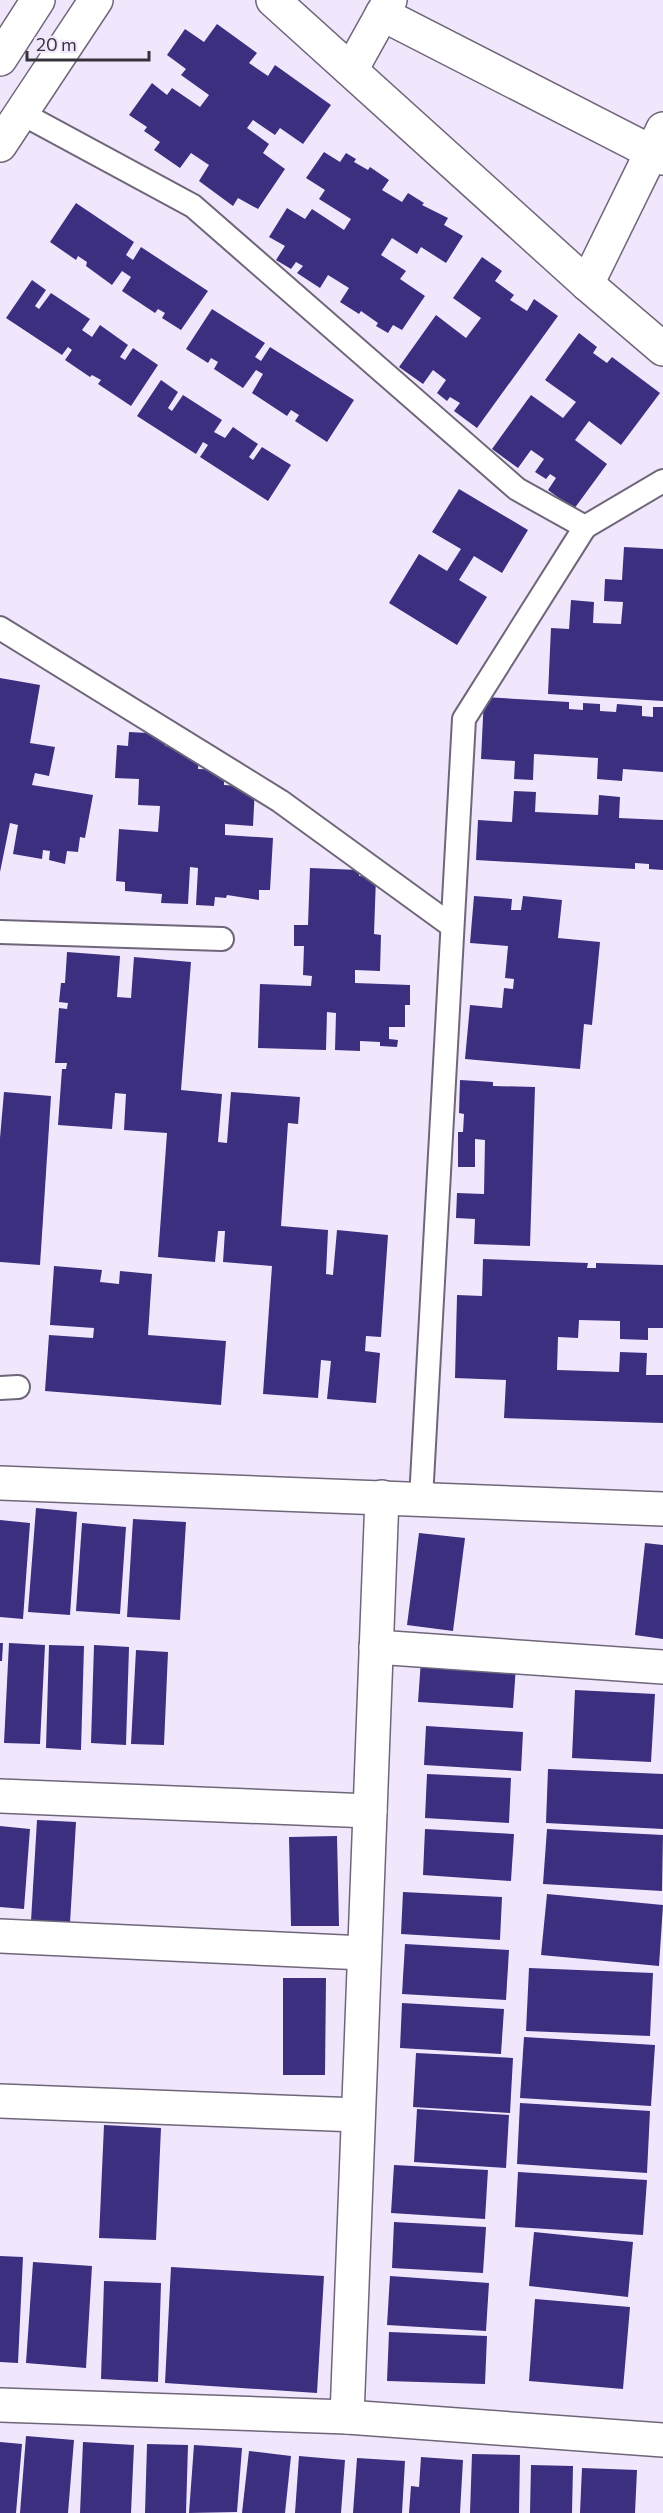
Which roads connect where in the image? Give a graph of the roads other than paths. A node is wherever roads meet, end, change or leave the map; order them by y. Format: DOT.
graph roads {
  1 [pos="38,0"];
  2 [pos="96,0"];
  3 [pos="273,0"];
  4 [pos="386,7"];
  5 [pos="0,59"];
  6 [pos="351,70"];
  7 [pos="11,108"];
  8 [pos="0,146"];
  9 [pos="659,147"];
  10 [pos="587,284"];
  11 [pos="663,349"];
  12 [pos="663,481"];
  13 [pos="585,527"];
  14 [pos="0,628"];
  15 [pos="452,926"];
  16 [pos="0,932"];
  17 [pos="222,939"];
  18 [pos="0,1483"];
  19 [pos="382,1497"];
  20 [pos="420,1499"];
  21 [pos="663,1509"];
  22 [pos="376,1647"];
  23 [pos="663,1667"];
  24 [pos="0,1796"];
  25 [pos="370,1811"];
  26 [pos="0,1936"];
  27 [pos="364,1953"];
  28 [pos="0,2101"];
  29 [pos="358,2115"];
  30 [pos="0,2405"];
  31 [pos="347,2417"];
  32 [pos="663,2440"];
  1 -- 5 [label="street"];
  2 -- 7 [label="street"];
  3 -- 6 [label="street"];
  4 -- 6 [label="street"];
  4 -- 9 [label="street"];
  6 -- 10 [label="street"];
  7 -- 8 [label="street"];
  7 -- 13 [label="lane"];
  9 -- 10 [label="street"];
  10 -- 11 [label="street"];
  12 -- 13 [label="lane"];
  13 -- 15 [label="lane"];
  14 -- 15 [label="lane"];
  15 -- 20 [label="lane"];
  16 -- 17 [label="lane"];
  18 -- 19 [label="street"];
  19 -- 20 [label="street"];
  19 -- 22 [label="street"];
  20 -- 21 [label="street"];
  22 -- 23 [label="street"];
  22 -- 25 [label="street"];
  24 -- 25 [label="street"];
  25 -- 27 [label="street"];
  26 -- 27 [label="street"];
  27 -- 29 [label="street"];
  28 -- 29 [label="street"];
  29 -- 31 [label="street"];
  30 -- 31 [label="street"];
  31 -- 32 [label="street"];
}
